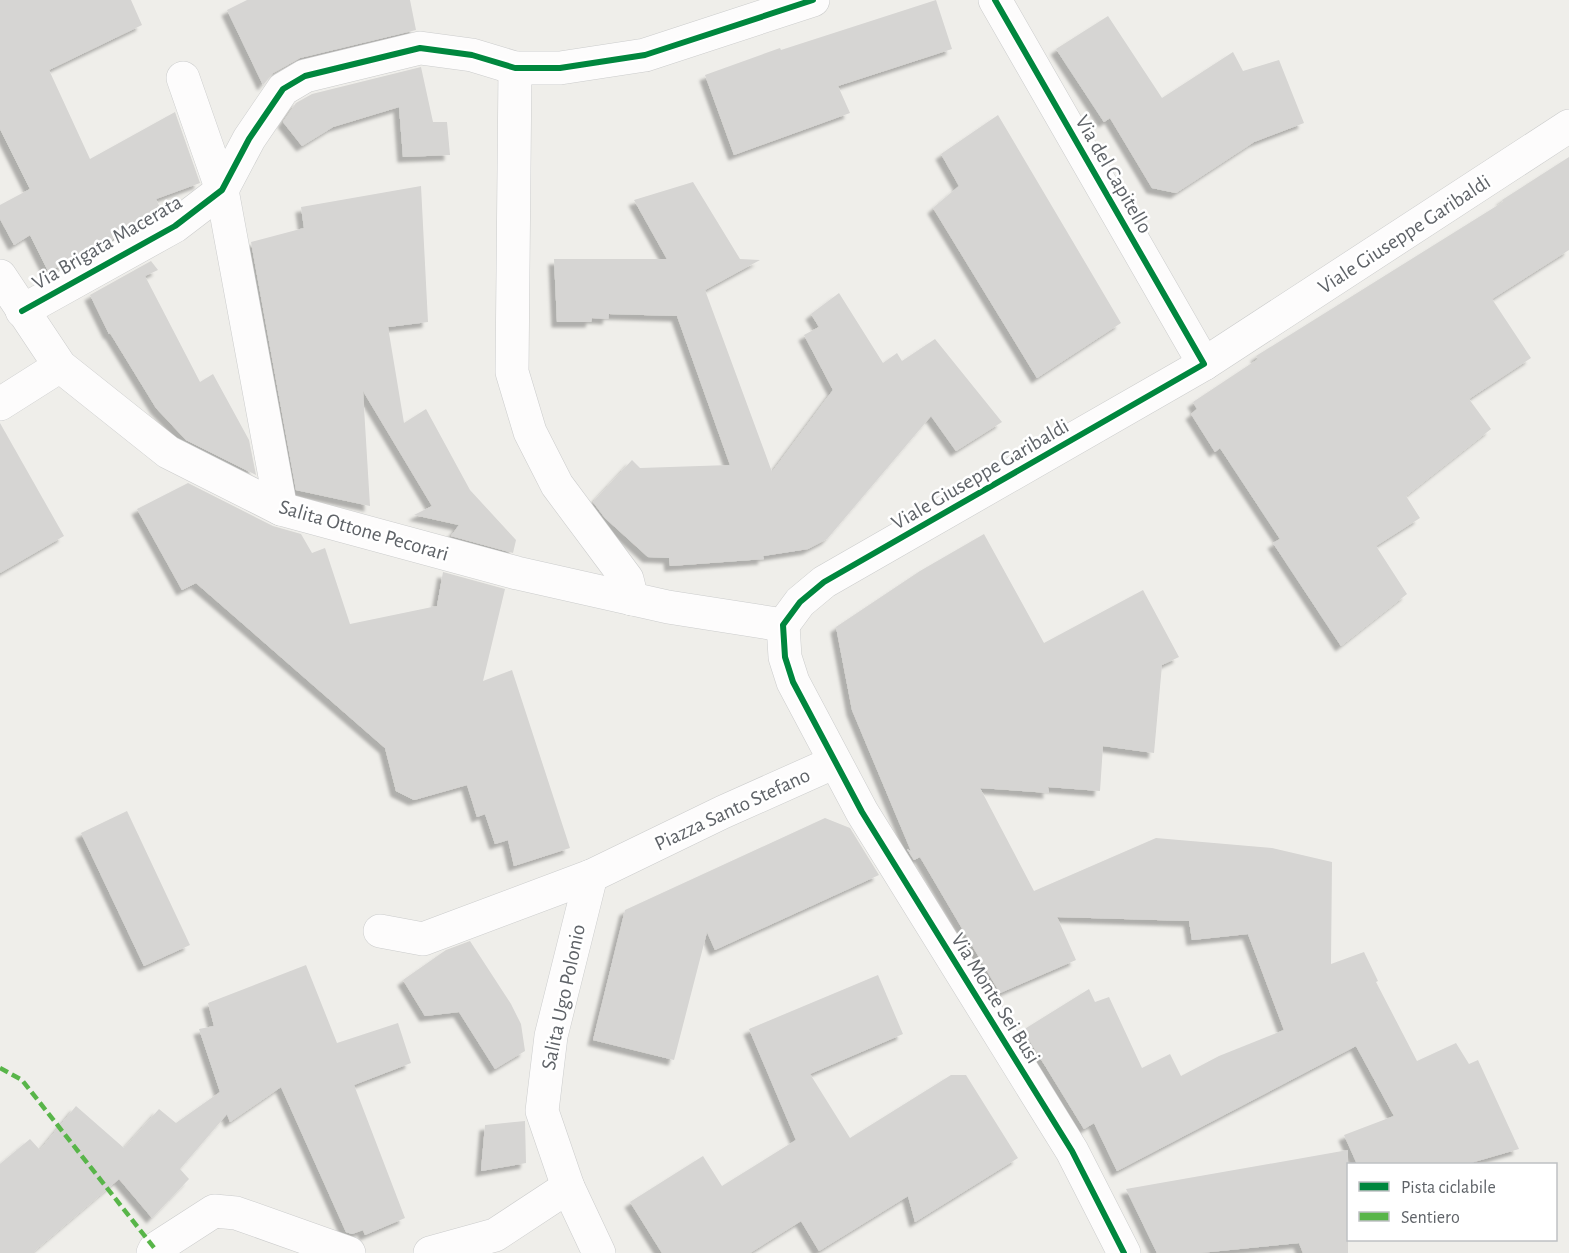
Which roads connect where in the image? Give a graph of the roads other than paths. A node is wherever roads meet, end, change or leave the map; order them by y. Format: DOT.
graph roads {
  1 [pos="813,0"];
  2 [pos="994,0"];
  3 [pos="515,68"];
  4 [pos="183,78"];
  5 [pos="1569,126"];
  6 [pos="222,190"];
  7 [pos="0,276"];
  8 [pos="22,311"];
  9 [pos="1204,364"];
  10 [pos="60,366"];
  11 [pos="0,404"];
  12 [pos="281,509"];
  13 [pos="632,599"];
  14 [pos="783,625"];
  15 [pos="836,762"];
  16 [pos="591,876"];
  17 [pos="380,931"];
  18 [pos="568,1187"];
  19 [pos="153,1253"];
  20 [pos="349,1253"];
  21 [pos="430,1253"];
  22 [pos="599,1253"];
  23 [pos="1124,1253"];
  1 -- 3 [label="street, Via Brigata Macerata"];
  2 -- 9 [label="street, Via del Capitello"];
  3 -- 6 [label="street, Via Brigata Macerata"];
  3 -- 13 [label="street"];
  4 -- 6 [label="street"];
  5 -- 9 [label="street, Viale Giuseppe Garibaldi"];
  6 -- 8 [label="street, Via Brigata Macerata"];
  6 -- 12 [label="street"];
  7 -- 8 [label="street, Salita Ottone Pecorari"];
  8 -- 10 [label="street, Salita Ottone Pecorari"];
  9 -- 14 [label="street, Viale Giuseppe Garibaldi"];
  10 -- 11 [label="street"];
  10 -- 12 [label="street, Salita Ottone Pecorari"];
  12 -- 13 [label="street, Salita Ottone Pecorari"];
  13 -- 14 [label="street, Salita Ottone Pecorari"];
  14 -- 15 [label="street, Piazza Santo Stefano"];
  15 -- 16 [label="street, Piazza Santo Stefano"];
  15 -- 23 [label="street, Via Monte Sei Busi"];
  16 -- 17 [label="street, Piazza Santo Stefano"];
  16 -- 18 [label="street, Salita Ugo Polonio"];
  18 -- 21 [label="street"];
  18 -- 22 [label="street, Salita Ugo Polonio"];
  19 -- 20 [label="street"];
}
